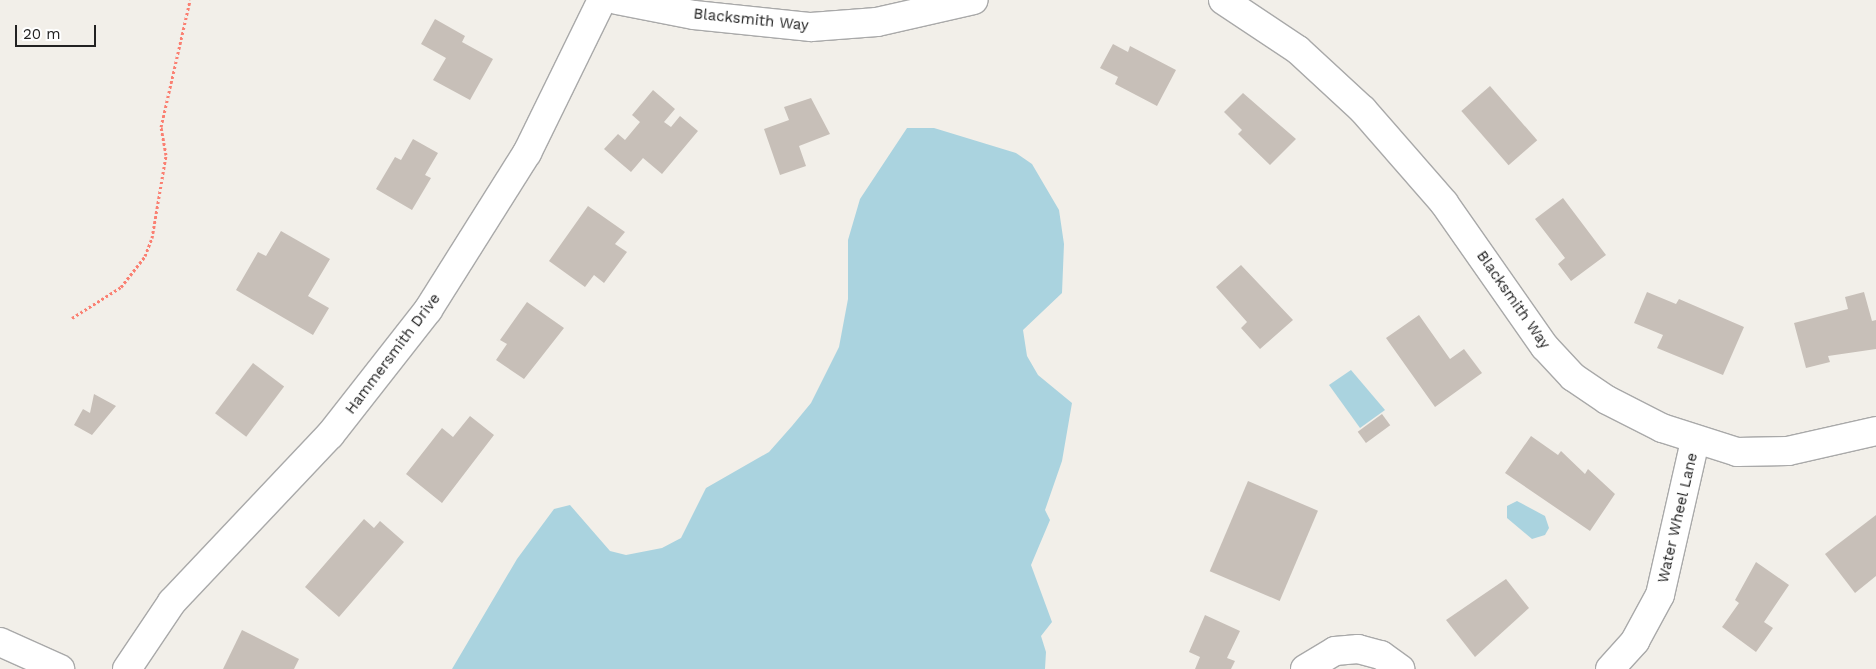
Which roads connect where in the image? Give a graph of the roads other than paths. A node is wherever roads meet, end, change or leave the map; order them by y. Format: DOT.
graph roads {
  1 [pos="602,0"];
  2 [pos="617,0"];
  3 [pos="974,0"];
  4 [pos="1223,0"];
  5 [pos="1876,431"];
  6 [pos="1695,441"];
  7 [pos="0,642"];
  8 [pos="60,669"];
  9 [pos="126,669"];
  10 [pos="1306,669"];
  11 [pos="1400,669"];
  12 [pos="1610,669"];
  1 -- 9 [label="street, Hammersmith Drive"];
  2 -- 3 [label="street, Blacksmith Way"];
  4 -- 6 [label="street, Blacksmith Way"];
  5 -- 6 [label="street, Blacksmith Way"];
  6 -- 12 [label="street, Water Wheel Lane"];
  7 -- 8 [label="street"];
  10 -- 11 [label="street"];
}
